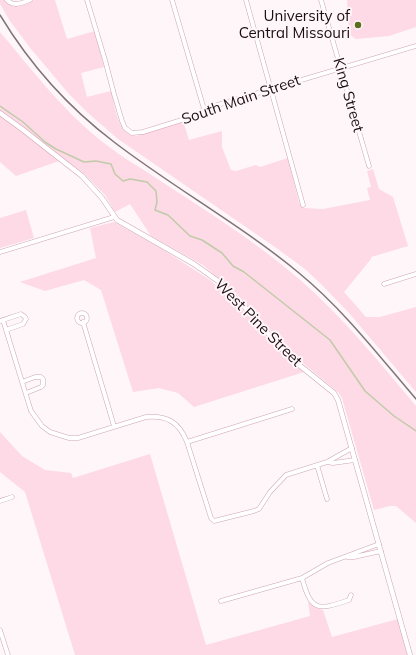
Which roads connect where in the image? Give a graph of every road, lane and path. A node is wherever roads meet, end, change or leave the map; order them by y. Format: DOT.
graph roads {
  1 [pos="7,0"];
  2 [pos="30,0"];
  3 [pos="87,0"];
  4 [pos="172,0"];
  5 [pos="246,0"];
  6 [pos="321,0"];
  7 [pos="416,46"];
  8 [pos="340,68"];
  9 [pos="271,88"];
  10 [pos="204,109"];
  11 [pos="0,113"];
  12 [pos="369,166"];
  13 [pos="303,205"];
  14 [pos="114,217"];
  15 [pos="0,252"];
  16 [pos="416,274"];
  17 [pos="384,284"];
  18 [pos="2,320"];
  19 [pos="83,322"];
  20 [pos="6,330"];
  21 [pos="22,382"];
  22 [pos="26,393"];
  23 [pos="292,409"];
  24 [pos="114,426"];
  25 [pos="187,442"];
  26 [pos="352,448"];
  27 [pos="355,460"];
  28 [pos="327,462"];
  29 [pos="317,465"];
  30 [pos="12,497"];
  31 [pos="327,499"];
  32 [pos="0,501"];
  33 [pos="379,544"];
  34 [pos="381,550"];
  35 [pos="347,557"];
  36 [pos="302,578"];
  37 [pos="351,595"];
  38 [pos="221,601"];
  39 [pos="0,630"];
  40 [pos="0,653"];
  41 [pos="7,653"];
  42 [pos="410,655"];
  1 -- 2 [label="street"];
  3 -- 10 [label="street, South Main Street"];
  4 -- 10 [label="street"];
  5 -- 9 [label="street"];
  6 -- 8 [label="street, King Street"];
  7 -- 8 [label="street, South Main Street"];
  8 -- 9 [label="street, South Main Street"];
  8 -- 12 [label="street, King Street"];
  9 -- 10 [label="street, South Main Street"];
  9 -- 13 [label="street"];
  11 -- 14 [label="street, West Pine Street"];
  14 -- 15 [label="street"];
  14 -- 26 [label="street, West Pine Street"];
  16 -- 17 [label="street"];
  18 -- 20 [label="street"];
  18 -- 20 [label="street"];
  19 -- 24 [label="street"];
  20 -- 21 [label="street"];
  21 -- 22 [label="street"];
  21 -- 22 [label="street"];
  22 -- 24 [label="street"];
  23 -- 25 [label="street"];
  24 -- 25 [label="street"];
  25 -- 29 [label="street"];
  26 -- 27 [label="street, West Pine Street"];
  26 -- 28 [label="street"];
  27 -- 28 [label="street"];
  27 -- 33 [label="street, West Pine Street"];
  28 -- 29 [label="street"];
  29 -- 31 [label="street"];
  30 -- 32 [label="street"];
  33 -- 34 [label="street, West Pine Street"];
  33 -- 35 [label="street"];
  34 -- 35 [label="street"];
  34 -- 42 [label="street, West Pine Street"];
  35 -- 36 [label="street"];
  36 -- 37 [label="street"];
  36 -- 38 [label="street"];
  39 -- 41 [label="street"];
  40 -- 41 [label="street"];
}
